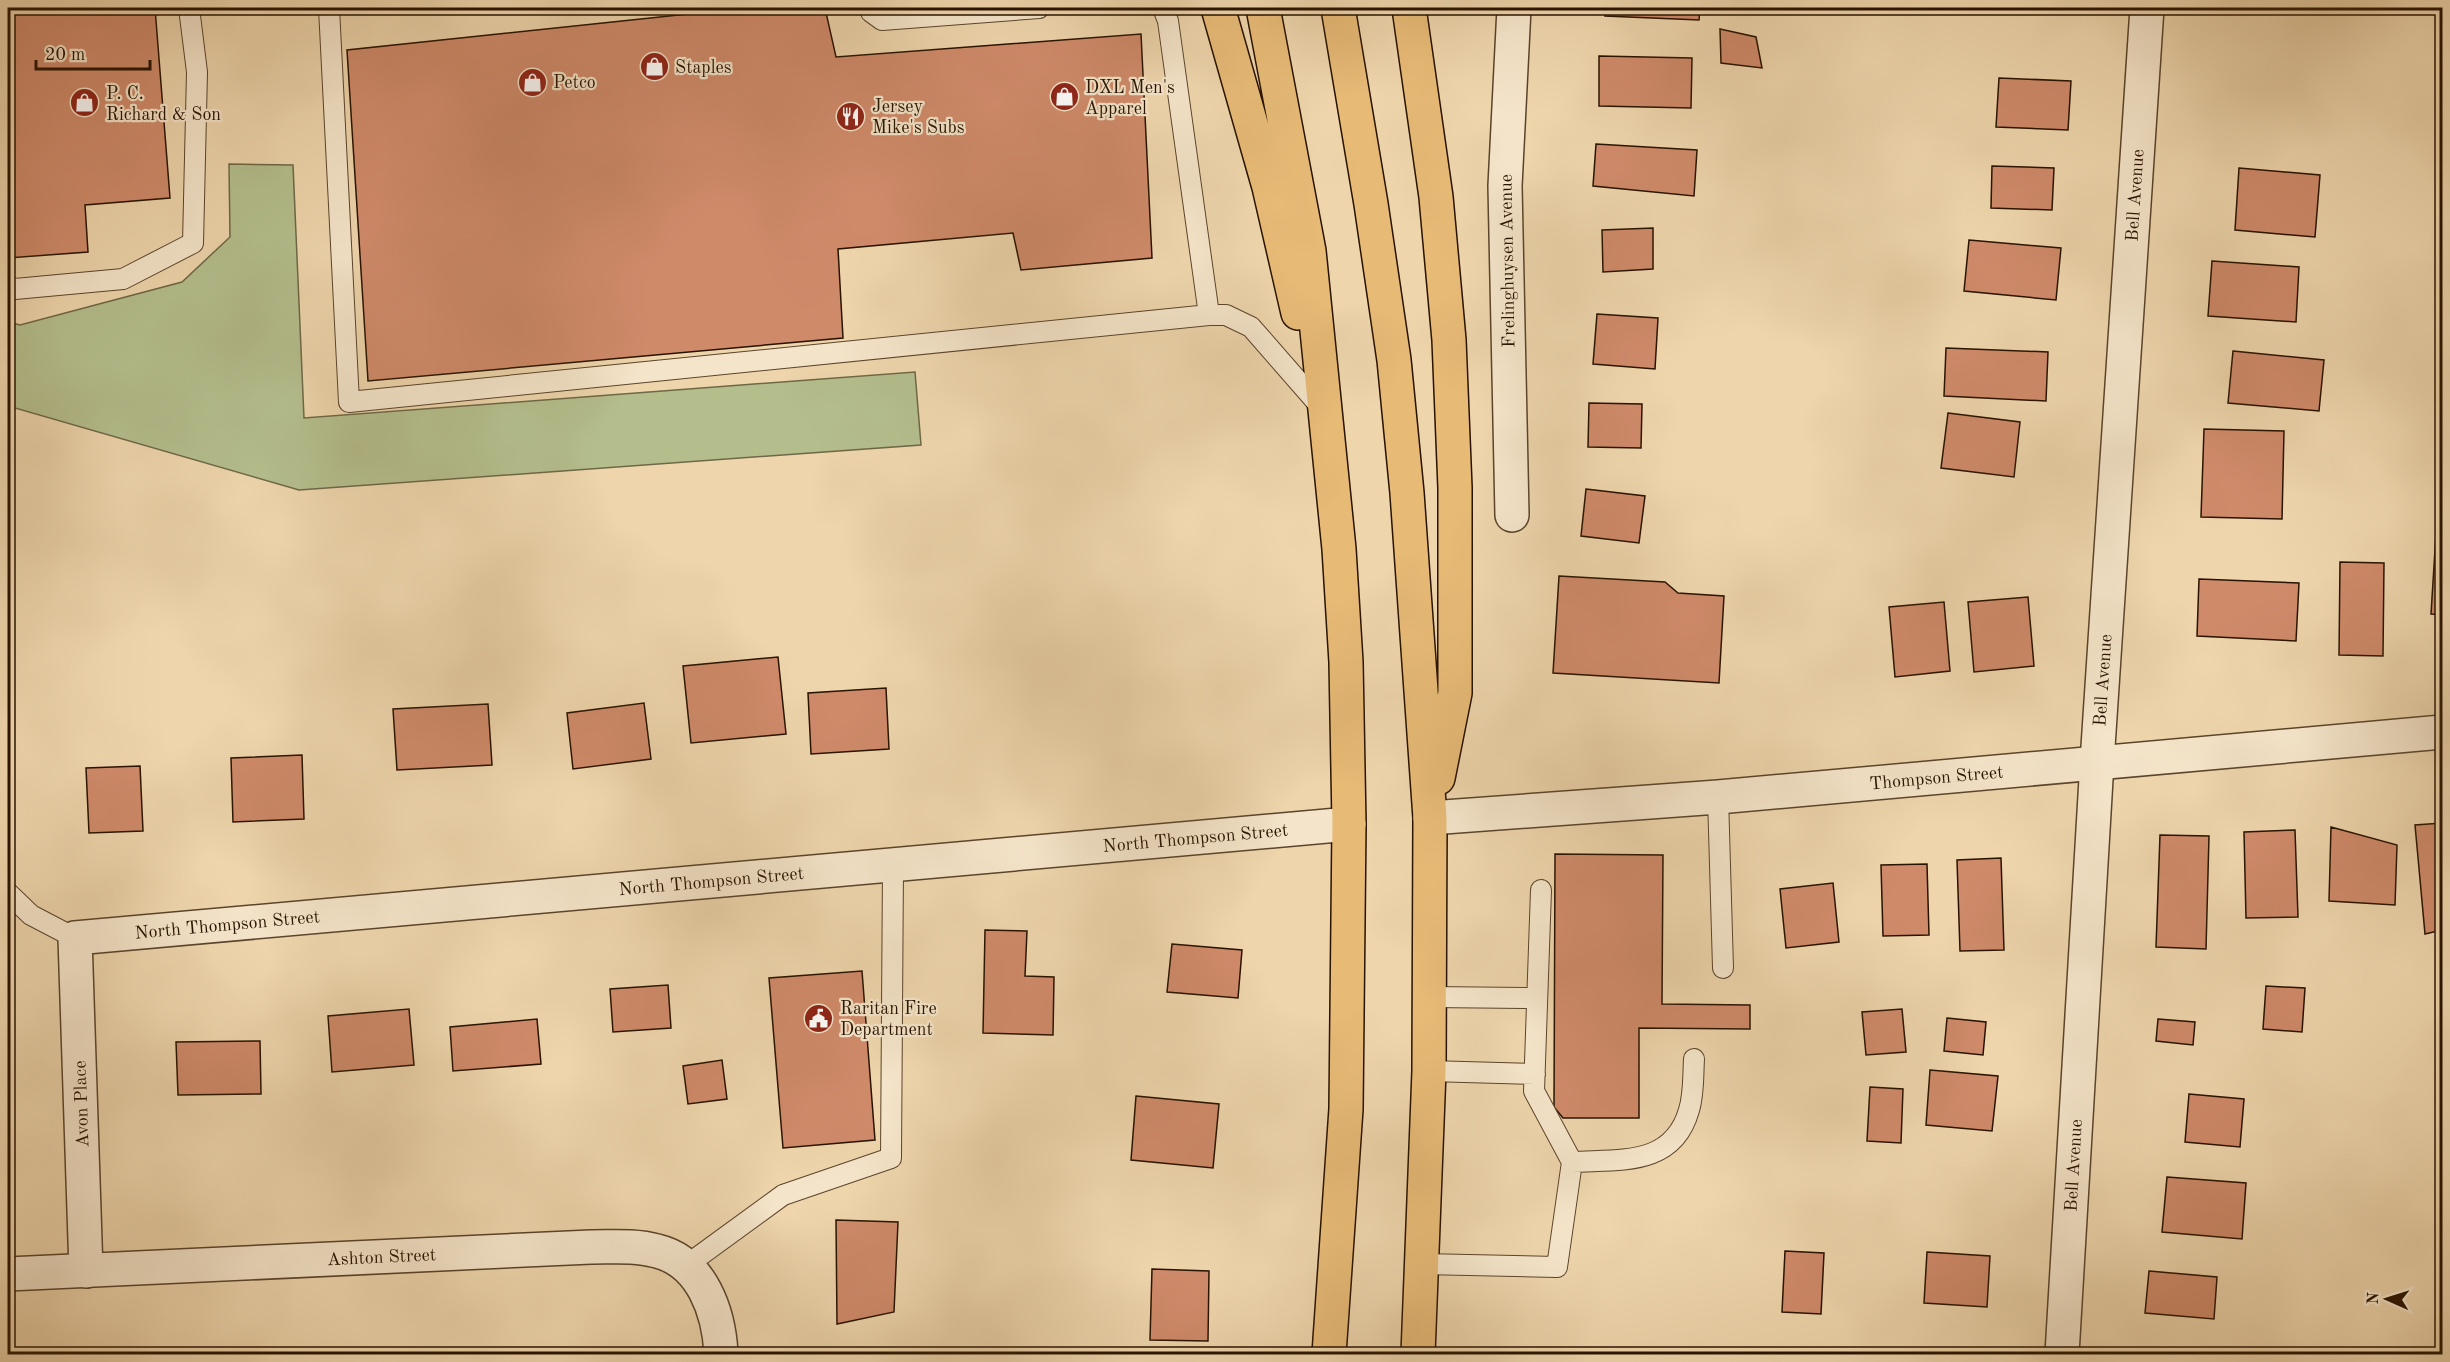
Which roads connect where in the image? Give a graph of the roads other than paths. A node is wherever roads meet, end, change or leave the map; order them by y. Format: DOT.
graph roads {
  1 [pos="189,8"];
  2 [pos="329,8"];
  3 [pos="870,8"];
  4 [pos="1039,8"];
  5 [pos="1163,8"];
  6 [pos="1218,8"];
  7 [pos="1263,8"];
  8 [pos="1338,8"];
  9 [pos="1409,8"];
  10 [pos="1514,8"];
  11 [pos="2147,8"];
  12 [pos="8,286"];
  13 [pos="1209,315"];
  14 [pos="1320,406"];
  15 [pos="1333,488"];
  16 [pos="1512,515"];
  17 [pos="2442,732"];
  18 [pos="2097,762"];
  19 [pos="1718,797"];
  20 [pos="1430,818"];
  21 [pos="1348,824"];
  22 [pos="894,865"];
  23 [pos="1541,890"];
  24 [pos="8,893"];
  25 [pos="75,938"];
  26 [pos="1723,968"];
  27 [pos="1430,997"];
  28 [pos="1537,998"];
  29 [pos="1694,1059"];
  30 [pos="1429,1071"];
  31 [pos="1534,1074"];
  32 [pos="1572,1162"];
  33 [pos="1422,1264"];
  34 [pos="687,1265"];
  35 [pos="86,1271"];
  36 [pos="8,1274"];
  37 [pos="721,1354"];
  38 [pos="1329,1354"];
  39 [pos="1418,1354"];
  40 [pos="2062,1354"];
  1 -- 12 [label="lane"];
  2 -- 13 [label="lane"];
  3 -- 4 [label="lane"];
  5 -- 13 [label="lane"];
  6 -- 14 [label="highway"];
  7 -- 15 [label="highway"];
  8 -- 20 [label="highway"];
  9 -- 20 [label="highway"];
  10 -- 16 [label="street, Frelinghuysen Avenue"];
  11 -- 18 [label="street, Bell Avenue"];
  13 -- 14 [label="lane"];
  14 -- 15 [label="highway"];
  15 -- 21 [label="highway"];
  17 -- 18 [label="street, Thompson Street"];
  18 -- 19 [label="street, Thompson Street"];
  18 -- 40 [label="street, Bell Avenue"];
  19 -- 20 [label="street, Thompson Street"];
  19 -- 26 [label="lane"];
  20 -- 27 [label="highway"];
  21 -- 22 [label="street, North Thompson Street"];
  21 -- 38 [label="highway"];
  22 -- 25 [label="street, North Thompson Street"];
  22 -- 34 [label="lane"];
  23 -- 28 [label="lane"];
  24 -- 25 [label="lane"];
  25 -- 35 [label="street, Avon Place"];
  27 -- 28 [label="lane"];
  27 -- 30 [label="highway"];
  28 -- 31 [label="lane"];
  29 -- 32 [label="lane"];
  30 -- 31 [label="lane"];
  30 -- 33 [label="highway"];
  31 -- 32 [label="lane"];
  32 -- 33 [label="lane"];
  33 -- 39 [label="highway"];
  34 -- 35 [label="street, Ashton Street"];
  34 -- 37 [label="street"];
  35 -- 36 [label="street, Ashton Street"];
}
